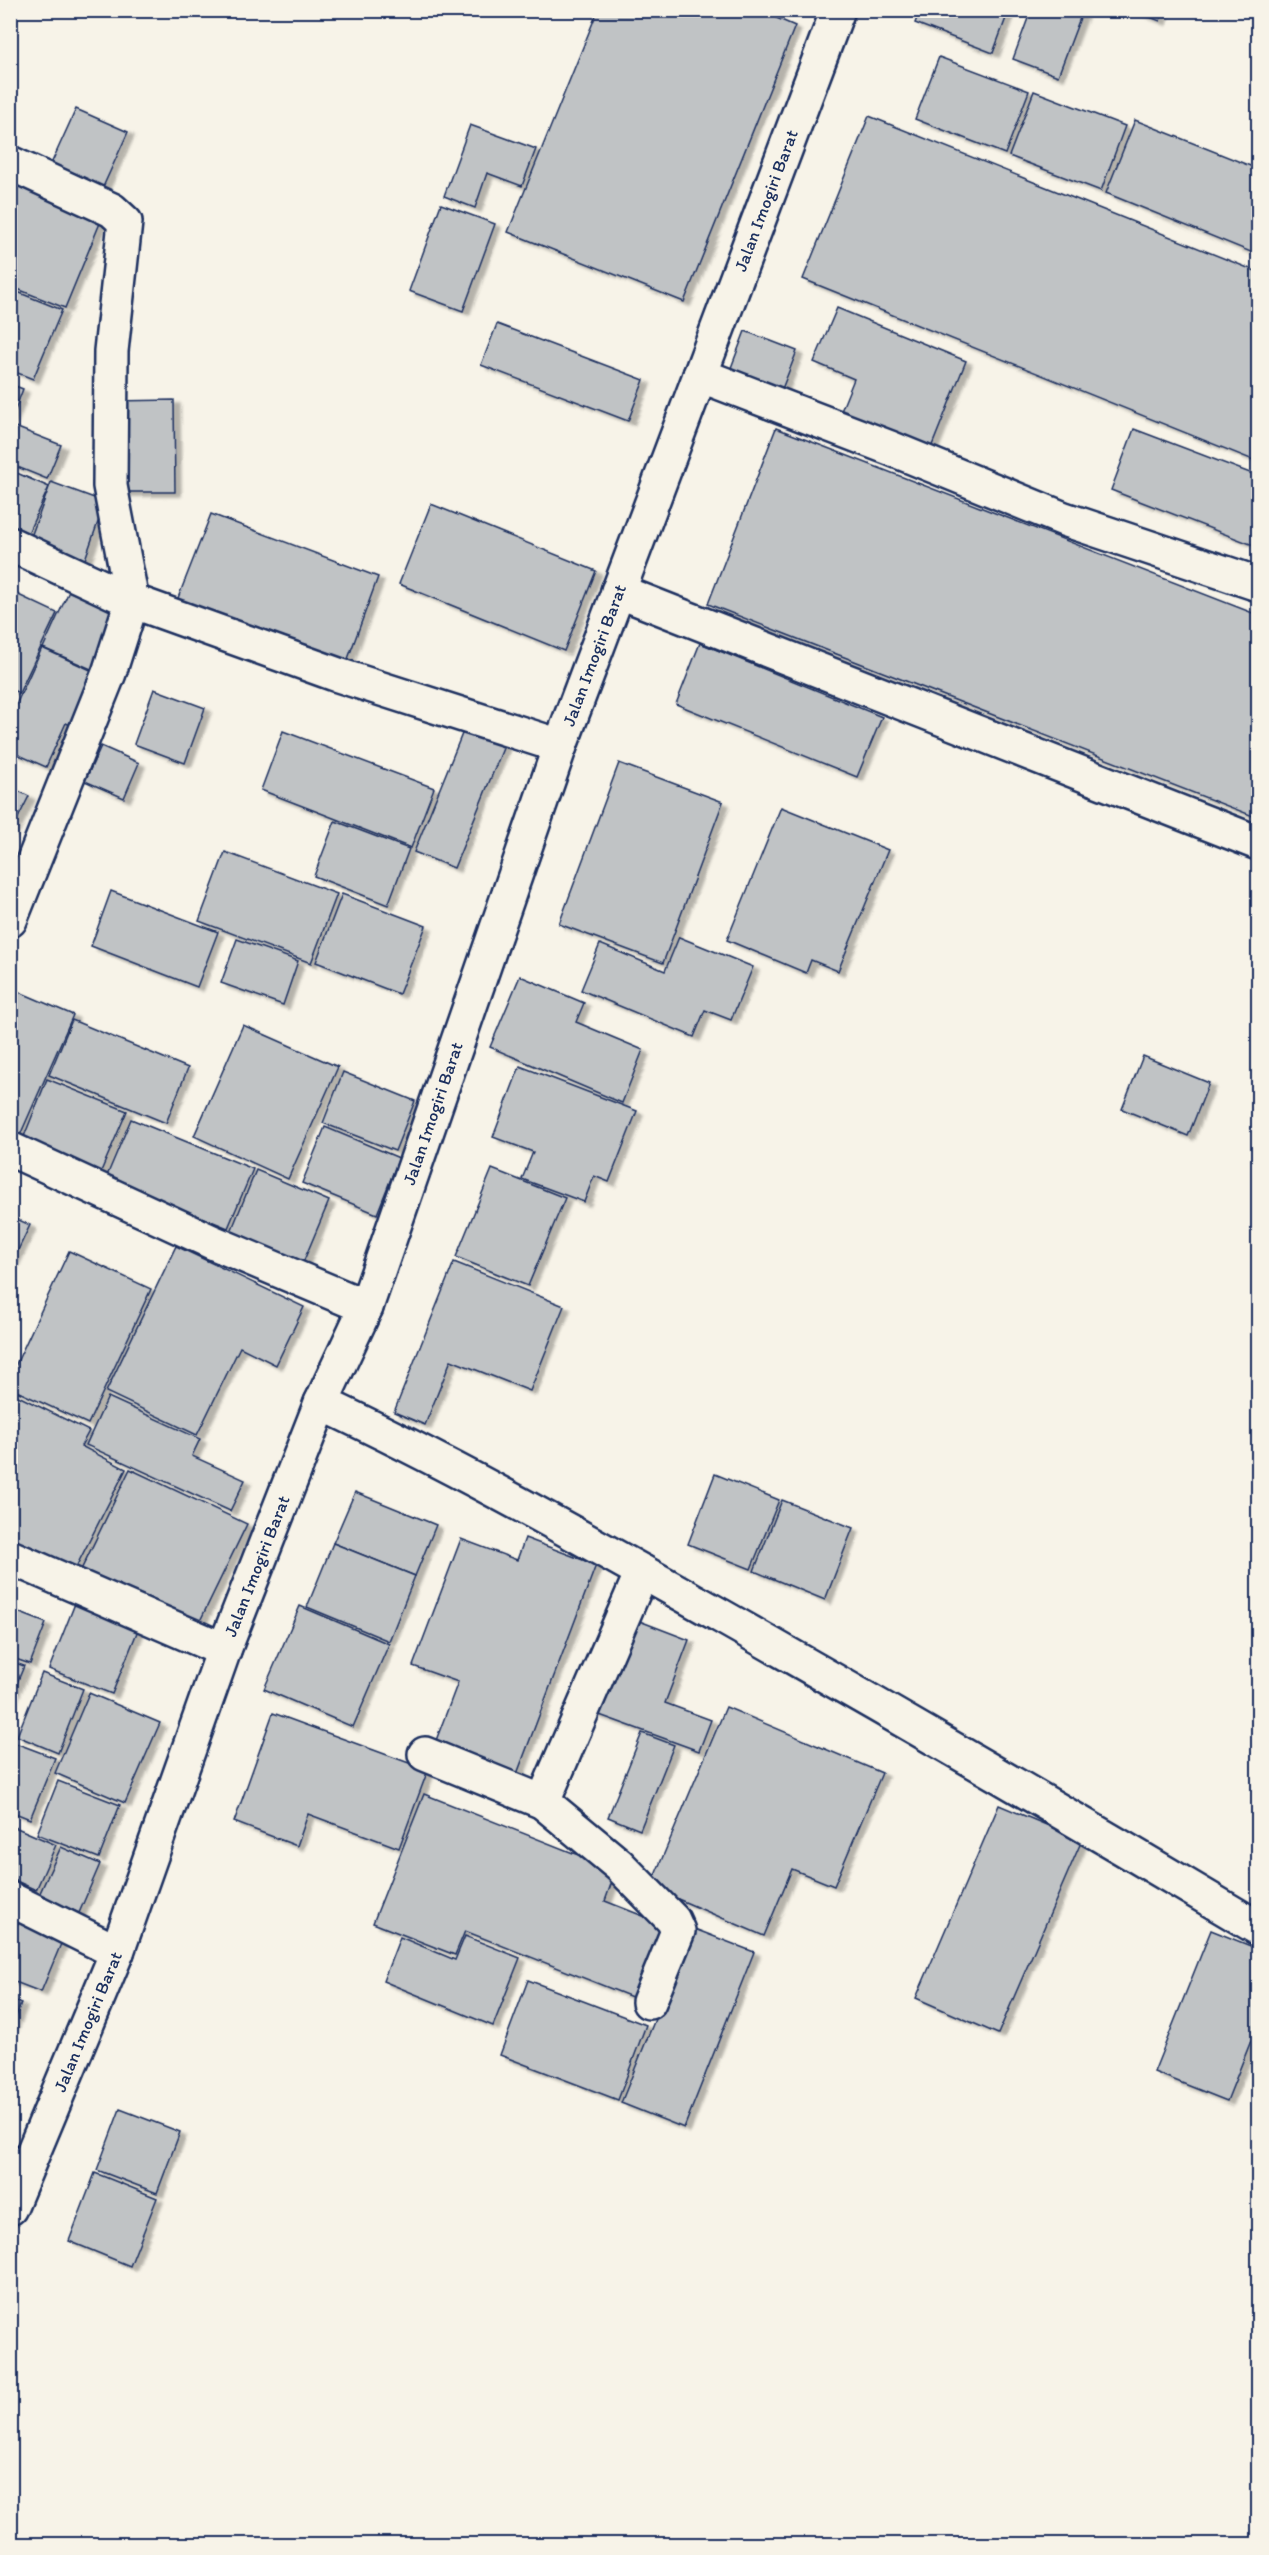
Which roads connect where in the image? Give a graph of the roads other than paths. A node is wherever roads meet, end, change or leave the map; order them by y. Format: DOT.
graph roads {
  1 [pos="838,10"];
  2 [pos="10,163"];
  3 [pos="700,375"];
  4 [pos="10,544"];
  5 [pos="1258,584"];
  6 [pos="618,591"];
  7 [pos="132,601"];
  8 [pos="560,746"];
  9 [pos="1258,843"];
  10 [pos="20,872"];
  11 [pos="10,920"];
  12 [pos="10,1149"];
  13 [pos="366,1307"];
  14 [pos="321,1403"];
  15 [pos="10,1557"];
  16 [pos="642,1572"];
  17 [pos="224,1650"];
  18 [pos="425,1754"];
  19 [pos="543,1802"];
  20 [pos="10,1899"];
  21 [pos="1258,1928"];
  22 [pos="117,1952"];
  23 [pos="649,2002"];
  24 [pos="10,2208"];
  1 -- 3 [label="street, Jalan Imogiri Barat"];
  2 -- 7 [label="street"];
  3 -- 5 [label="street"];
  3 -- 6 [label="street, Jalan Imogiri Barat"];
  4 -- 7 [label="street"];
  6 -- 8 [label="street, Jalan Imogiri Barat"];
  6 -- 9 [label="street"];
  7 -- 8 [label="street"];
  7 -- 10 [label="street"];
  8 -- 13 [label="street, Jalan Imogiri Barat"];
  10 -- 11 [label="street"];
  12 -- 13 [label="street"];
  13 -- 14 [label="street, Jalan Imogiri Barat"];
  14 -- 16 [label="street"];
  14 -- 17 [label="street, Jalan Imogiri Barat"];
  15 -- 17 [label="street"];
  16 -- 19 [label="street"];
  16 -- 21 [label="street"];
  17 -- 22 [label="street, Jalan Imogiri Barat"];
  18 -- 19 [label="street"];
  19 -- 23 [label="street"];
  20 -- 22 [label="street"];
  22 -- 24 [label="street, Jalan Imogiri Barat"];
}
